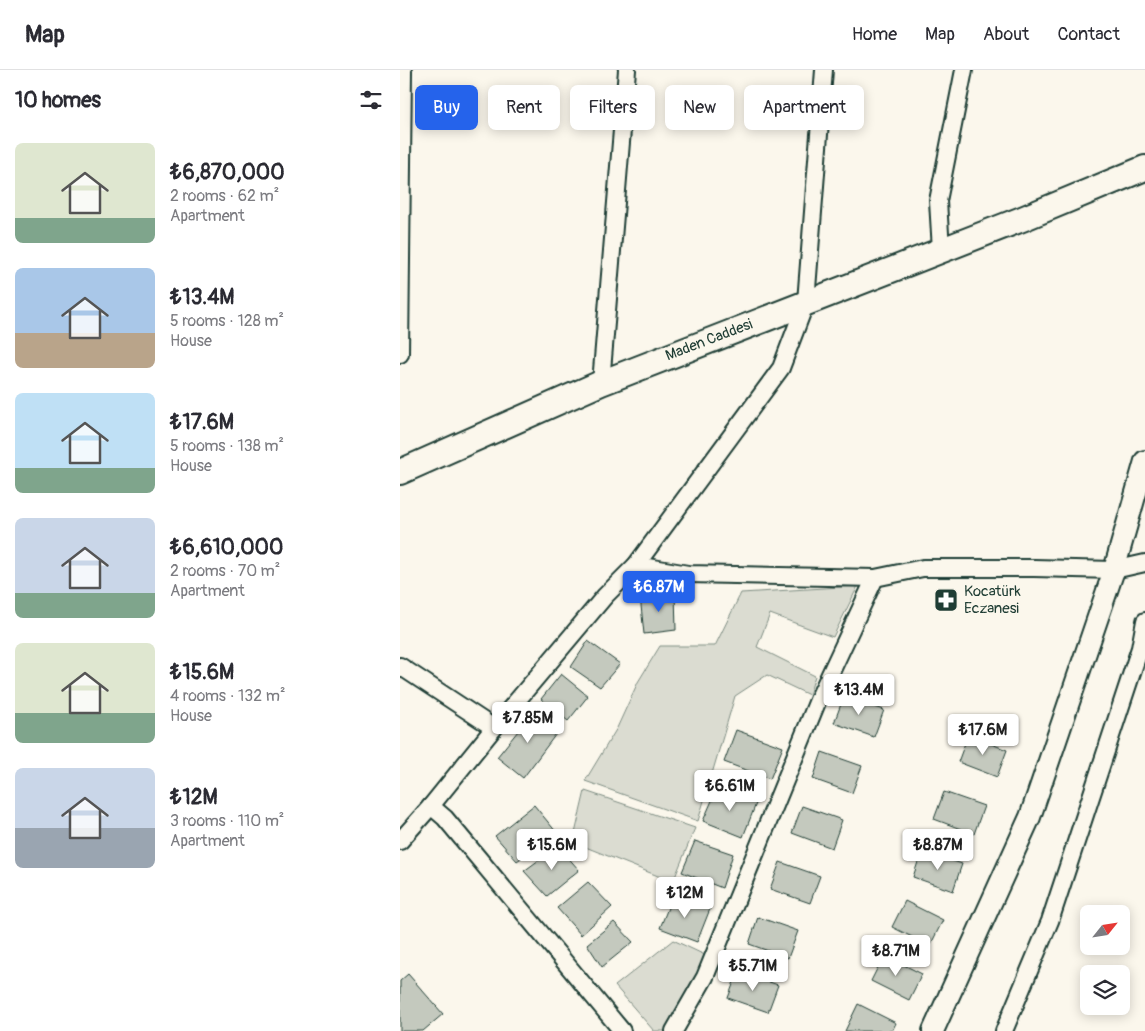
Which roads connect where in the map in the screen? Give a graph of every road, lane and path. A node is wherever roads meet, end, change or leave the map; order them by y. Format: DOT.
graph roads {
  1 [pos="403,70"];
  2 [pos="627,70"];
  3 [pos="824,70"];
  4 [pos="964,70"];
  5 [pos="1145,168"];
  6 [pos="1145,183"];
  7 [pos="1022,219"];
  8 [pos="941,250"];
  9 [pos="806,302"];
  10 [pos="400,354"];
  11 [pos="601,383"];
  12 [pos="1145,461"];
  13 [pos="400,472"];
  14 [pos="1145,563"];
  15 [pos="636,565"];
  16 [pos="1114,570"];
  17 [pos="875,578"];
  18 [pos="1145,621"];
  19 [pos="1142,649"];
  20 [pos="400,666"];
  21 [pos="494,728"];
  22 [pos="431,806"];
  23 [pos="400,841"];
  24 [pos="622,1031"];
  25 [pos="674,1031"];
  26 [pos="933,1031"];
  27 [pos="1004,1031"];
  1 -- 10 [label="street"];
  2 -- 11 [label="street"];
  3 -- 9 [label="street"];
  4 -- 8 [label="street"];
  5 -- 7 [label="main road, Maden Caddesi"];
  6 -- 7 [label="main road, Maden Caddesi"];
  7 -- 8 [label="main road, Maden Caddesi"];
  8 -- 9 [label="main road, Maden Caddesi"];
  9 -- 11 [label="main road, Maden Caddesi"];
  9 -- 15 [label="street"];
  11 -- 13 [label="main road, Maden Caddesi"];
  12 -- 16 [label="street"];
  14 -- 16 [label="street"];
  15 -- 17 [label="street"];
  15 -- 21 [label="street"];
  16 -- 17 [label="street"];
  16 -- 26 [label="street"];
  17 -- 25 [label="street"];
  18 -- 19 [label="street"];
  19 -- 27 [label="street"];
  20 -- 21 [label="street"];
  21 -- 22 [label="street"];
  22 -- 23 [label="street"];
  22 -- 24 [label="street"];
}
